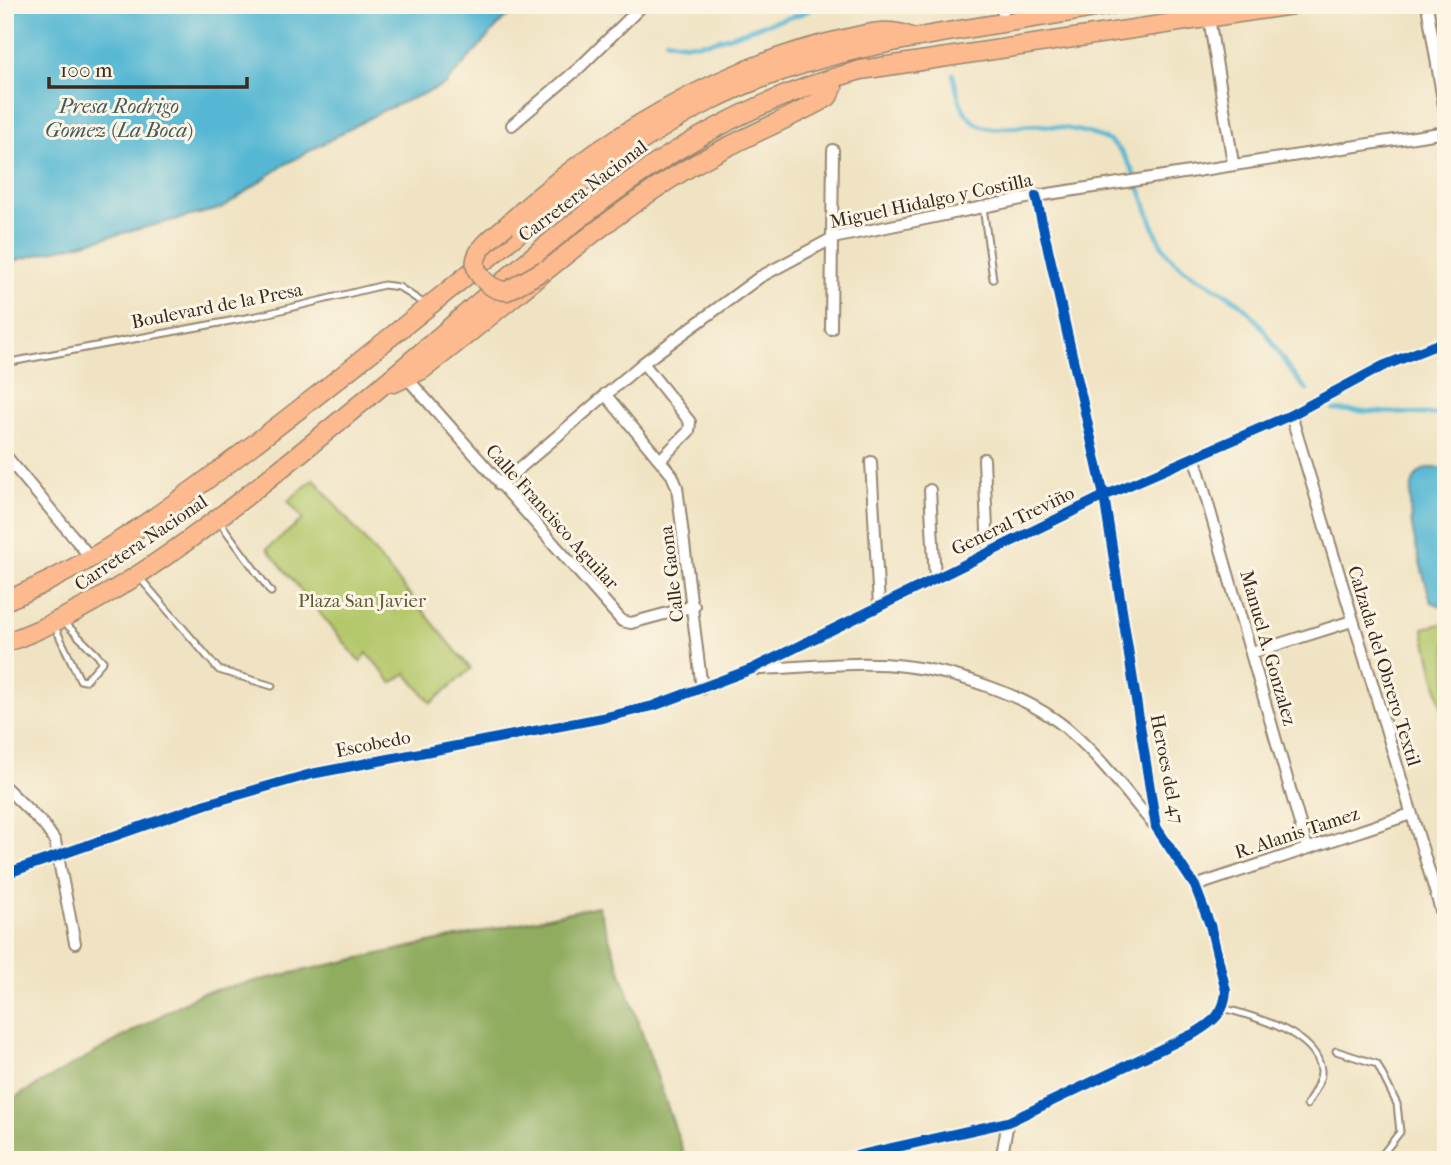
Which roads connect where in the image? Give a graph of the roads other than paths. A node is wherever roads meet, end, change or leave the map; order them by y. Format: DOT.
graph roads {
  1 [pos="643,5"];
  2 [pos="1002,5"];
  3 [pos="1111,5"];
  4 [pos="1292,5"];
  5 [pos="1427,5"];
  6 [pos="1209,18"];
  7 [pos="1004,25"];
  8 [pos="916,39"];
  9 [pos="861,70"];
  10 [pos="833,89"];
  11 [pos="1446,118"];
  12 [pos="512,125"];
  13 [pos="1446,132"];
  14 [pos="833,150"];
  15 [pos="1233,163"];
  16 [pos="1036,196"];
  17 [pos="983,207"];
  18 [pos="833,238"];
  19 [pos="993,279"];
  20 [pos="428,307"];
  21 [pos="831,329"];
  22 [pos="1446,341"];
  23 [pos="5,363"];
  24 [pos="643,363"];
  25 [pos="407,378"];
  26 [pos="384,385"];
  27 [pos="605,394"];
  28 [pos="1291,415"];
  29 [pos="5,455"];
  30 [pos="984,459"];
  31 [pos="1195,459"];
  32 [pos="660,460"];
  33 [pos="871,462"];
  34 [pos="500,485"];
  35 [pos="930,490"];
  36 [pos="1104,496"];
  37 [pos="218,519"];
  38 [pos="988,553"];
  39 [pos="91,558"];
  40 [pos="137,575"];
  41 [pos="935,579"];
  42 [pos="271,592"];
  43 [pos="5,601"];
  44 [pos="694,606"];
  45 [pos="879,606"];
  46 [pos="58,621"];
  47 [pos="1352,621"];
  48 [pos="5,643"];
  49 [pos="1251,653"];
  50 [pos="752,669"];
  51 [pos="272,686"];
  52 [pos="702,689"];
  53 [pos="5,787"];
  54 [pos="1411,814"];
  55 [pos="1156,827"];
  56 [pos="1307,848"];
  57 [pos="60,853"];
  58 [pos="5,874"];
  59 [pos="1195,886"];
  60 [pos="1446,927"];
  61 [pos="75,943"];
  62 [pos="1223,1008"];
  63 [pos="1336,1051"];
  64 [pos="1307,1105"];
  65 [pos="1008,1122"];
  66 [pos="839,1160"];
  67 [pos="1001,1160"];
  68 [pos="1378,1160"];
  1 -- 12 [label="street"];
  2 -- 7 [label="street"];
  3 -- 7 [label="highway, Carretera Nacional"];
  4 -- 6 [label="highway, Carretera Nacional"];
  5 -- 11 [label="street"];
  6 -- 9 [label="highway, Carretera Nacional"];
  6 -- 15 [label="street"];
  7 -- 8 [label="highway, Carretera Nacional"];
  8 -- 10 [label="highway, bridge"];
  8 -- 20 [label="highway, Carretera Nacional"];
  9 -- 10 [label="highway"];
  9 -- 26 [label="highway, Carretera Nacional"];
  10 -- 25 [label="highway"];
  13 -- 15 [label="street, Miguel Hidalgo y Costilla"];
  14 -- 18 [label="street"];
  15 -- 16 [label="street, Miguel Hidalgo y Costilla"];
  16 -- 17 [label="street, Miguel Hidalgo y Costilla"];
  16 -- 36 [label="street, Heroes del 47"];
  17 -- 18 [label="street, Miguel Hidalgo y Costilla"];
  17 -- 19 [label="lane"];
  18 -- 21 [label="street"];
  18 -- 24 [label="street, Miguel Hidalgo y Costilla"];
  20 -- 23 [label="lane, Boulevard de la Presa"];
  20 -- 39 [label="highway, Carretera Nacional"];
  22 -- 28 [label="street, General Treviño"];
  24 -- 27 [label="street, Miguel Hidalgo y Costilla"];
  24 -- 32 [label="street"];
  25 -- 26 [label="highway"];
  25 -- 34 [label="street, Calle Francisco Aguilar"];
  26 -- 37 [label="highway, Carretera Nacional"];
  27 -- 32 [label="street, Calle Gaona"];
  27 -- 34 [label="street, Miguel Hidalgo y Costilla"];
  28 -- 31 [label="street, General Treviño"];
  28 -- 47 [label="street, Calzada del Obrero Textil"];
  29 -- 39 [label="street"];
  30 -- 38 [label="street"];
  31 -- 36 [label="street, General Treviño"];
  31 -- 49 [label="street, Manuel A. Gonzalez"];
  32 -- 44 [label="street, Calle Gaona"];
  33 -- 45 [label="street"];
  34 -- 44 [label="street, Calle Francisco Aguilar"];
  35 -- 41 [label="street"];
  36 -- 38 [label="street, General Treviño"];
  36 -- 55 [label="street, Heroes del 47"];
  37 -- 40 [label="highway, Carretera Nacional"];
  37 -- 42 [label="lane"];
  38 -- 41 [label="street, General Treviño"];
  39 -- 43 [label="highway, Carretera Nacional"];
  40 -- 46 [label="highway, Carretera Nacional"];
  40 -- 51 [label="lane"];
  41 -- 45 [label="street, General Treviño"];
  44 -- 52 [label="street, Calle Gaona"];
  45 -- 50 [label="street, General Treviño"];
  46 -- 46 [label="lane"];
  46 -- 48 [label="highway, Carretera Nacional"];
  47 -- 49 [label="street"];
  47 -- 54 [label="street, Calzada del Obrero Textil"];
  49 -- 56 [label="street, Manuel A. Gonzalez"];
  50 -- 52 [label="street, Escobedo"];
  50 -- 55 [label="street"];
  52 -- 57 [label="street, Escobedo"];
  53 -- 57 [label="street"];
  54 -- 56 [label="street, R. Alanis Tamez"];
  54 -- 60 [label="street, Calzada del Obrero Textil"];
  55 -- 59 [label="street, Heroes del 47"];
  56 -- 59 [label="street, R. Alanis Tamez"];
  57 -- 58 [label="street, Escobedo"];
  57 -- 61 [label="street"];
  59 -- 62 [label="street, Heroes del 47"];
  62 -- 64 [label="lane"];
  62 -- 65 [label="street"];
  63 -- 68 [label="lane"];
  65 -- 66 [label="street"];
  65 -- 67 [label="street"];
}
